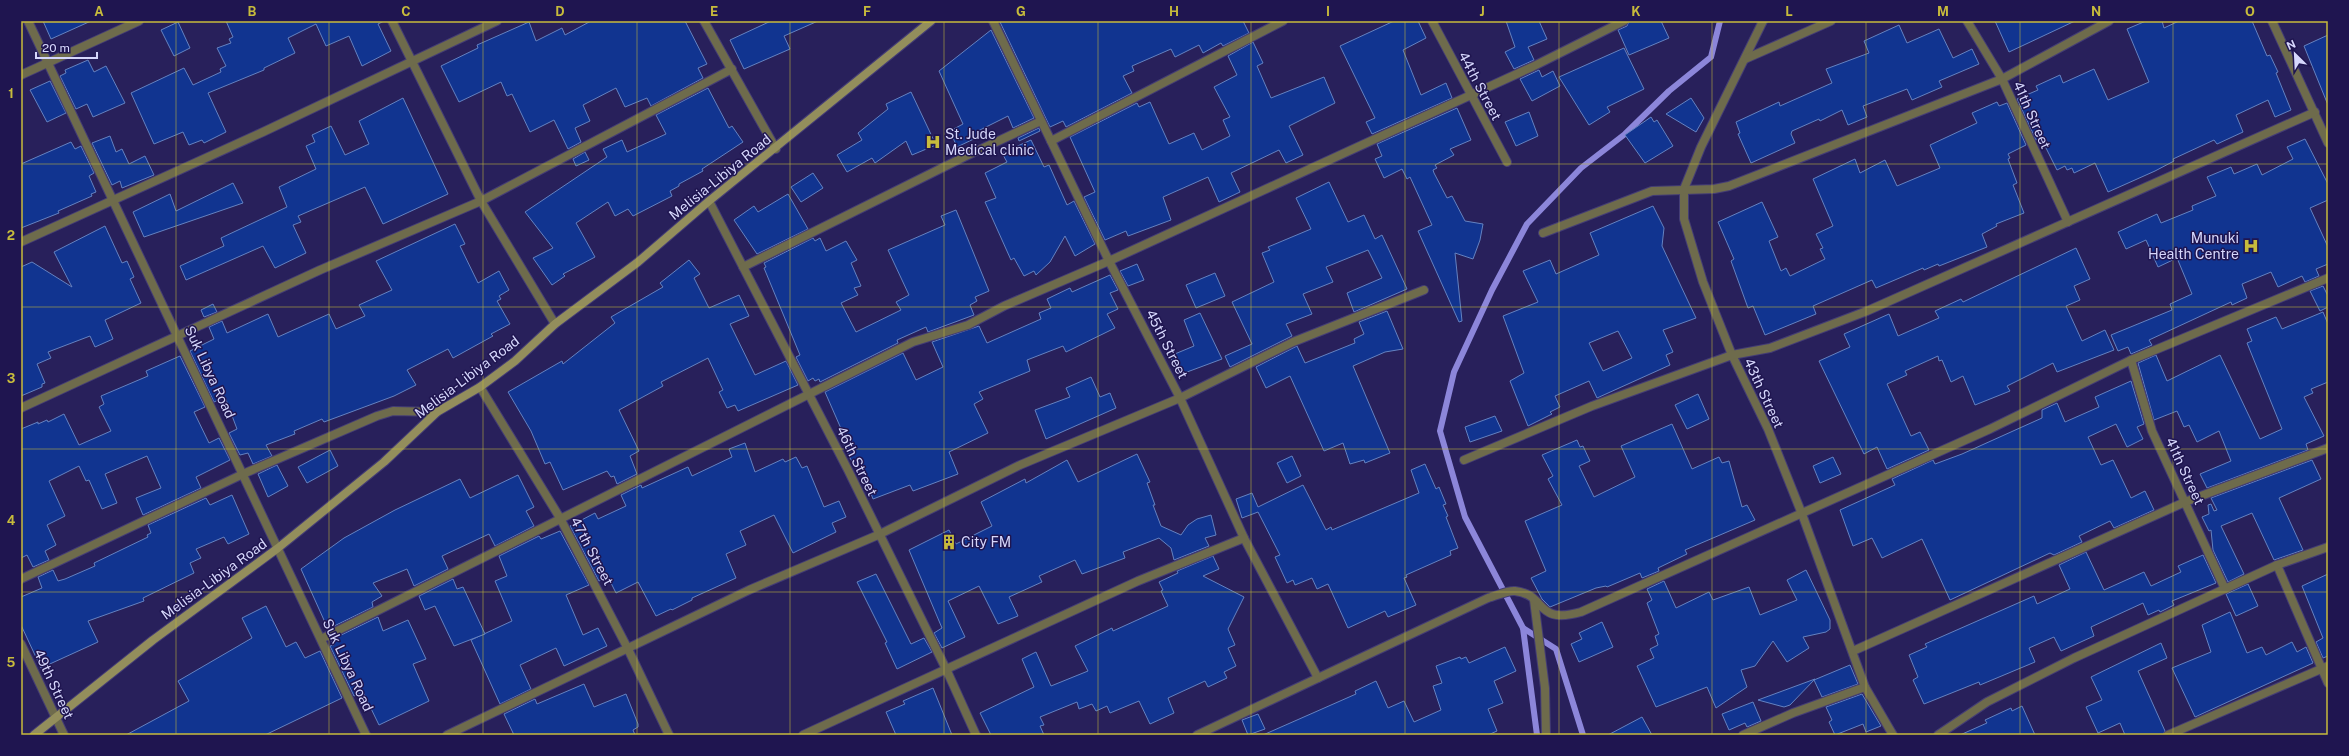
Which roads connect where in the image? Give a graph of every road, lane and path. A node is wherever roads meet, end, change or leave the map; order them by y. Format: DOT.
graph roads {
  1 [pos="28,21"];
  2 [pos="139,21"];
  3 [pos="392,21"];
  4 [pos="497,21"];
  5 [pos="704,21"];
  6 [pos="931,21"];
  7 [pos="993,21"];
  8 [pos="1283,21"];
  9 [pos="1432,21"];
  10 [pos="1624,21"];
  11 [pos="1763,21"];
  12 [pos="1830,21"];
  13 [pos="1967,21"];
  14 [pos="2109,21"];
  15 [pos="2272,21"];
  16 [pos="1745,59"];
  17 [pos="411,62"];
  18 [pos="48,63"];
  19 [pos="732,69"];
  20 [pos="21,75"];
  21 [pos="2002,78"];
  22 [pos="1470,94"];
  23 [pos="2315,112"];
  24 [pos="1042,121"];
  25 [pos="1051,141"];
  26 [pos="2328,143"];
  27 [pos="776,149"];
  28 [pos="1507,162"];
  29 [pos="1684,189"];
  30 [pos="114,200"];
  31 [pos="481,201"];
  32 [pos="709,201"];
  33 [pos="2068,222"];
  34 [pos="1543,233"];
  35 [pos="21,242"];
  36 [pos="1109,261"];
  37 [pos="743,267"];
  38 [pos="2328,278"];
  39 [pos="1424,290"];
  40 [pos="555,324"];
  41 [pos="178,335"];
  42 [pos="1732,355"];
  43 [pos="2131,360"];
  44 [pos="480,387"];
  45 [pos="809,395"];
  46 [pos="1180,398"];
  47 [pos="21,408"];
  48 [pos="437,412"];
  49 [pos="2328,448"];
  50 [pos="1464,460"];
  51 [pos="243,474"];
  52 [pos="2185,502"];
  53 [pos="1802,514"];
  54 [pos="560,518"];
  55 [pos="878,535"];
  56 [pos="1244,538"];
  57 [pos="2328,547"];
  58 [pos="278,548"];
  59 [pos="2277,566"];
  60 [pos="21,578"];
  61 [pos="2225,589"];
  62 [pos="1534,600"];
  63 [pos="321,639"];
  64 [pos="21,644"];
  65 [pos="628,649"];
  66 [pos="1853,652"];
  67 [pos="2325,667"];
  68 [pos="947,671"];
  69 [pos="1318,678"];
  70 [pos="2328,683"];
  71 [pos="1865,688"];
  72 [pos="56,717"];
  73 [pos="34,735"];
  74 [pos="64,735"];
  75 [pos="366,735"];
  76 [pos="447,735"];
  77 [pos="669,735"];
  78 [pos="803,735"];
  79 [pos="976,735"];
  80 [pos="1197,735"];
  81 [pos="1546,735"];
  82 [pos="1743,735"];
  83 [pos="1893,735"];
  84 [pos="1938,735"];
  85 [pos="2168,735"];
  1 -- 18 [label="street, Suk Libya Road"];
  2 -- 18 [label="street"];
  3 -- 17 [label="street"];
  4 -- 17 [label="street"];
  5 -- 19 [label="street"];
  6 -- 27 [label="main road, Melisia-Libiya Road"];
  7 -- 24 [label="street, 45th Street"];
  8 -- 25 [label="street"];
  9 -- 22 [label="street, 44th Street"];
  10 -- 22 [label="street"];
  11 -- 16 [label="street, 43th Street"];
  12 -- 16 [label="street"];
  13 -- 21 [label="street, 41th Street"];
  14 -- 21 [label="street"];
  15 -- 23 [label="street"];
  16 -- 29 [label="street, 43th Street"];
  17 -- 30 [label="street"];
  17 -- 31 [label="street"];
  18 -- 20 [label="street"];
  18 -- 30 [label="street, Suk Libya Road"];
  19 -- 27 [label="street"];
  19 -- 31 [label="street"];
  21 -- 29 [label="street"];
  21 -- 33 [label="street, 41th Street"];
  22 -- 28 [label="street, 44th Street"];
  22 -- 36 [label="street"];
  23 -- 26 [label="street"];
  23 -- 33 [label="street"];
  24 -- 25 [label="street, 45th Street"];
  24 -- 37 [label="street"];
  25 -- 36 [label="street, 45th Street"];
  27 -- 32 [label="main road, Melisia-Libiya Road"];
  29 -- 34 [label="street"];
  29 -- 42 [label="street, 43th Street"];
  30 -- 35 [label="street"];
  30 -- 41 [label="street, Suk Libya Road"];
  31 -- 40 [label="street"];
  31 -- 41 [label="street"];
  32 -- 37 [label="street, 46th Street"];
  32 -- 40 [label="main road, Melisia-Libiya Road"];
  33 -- 42 [label="street"];
  36 -- 45 [label="street"];
  36 -- 46 [label="street, 45th Street"];
  37 -- 45 [label="street, 46th Street"];
  38 -- 43 [label="street"];
  39 -- 46 [label="street"];
  40 -- 44 [label="main road, Melisia-Libiya Road"];
  41 -- 47 [label="street"];
  41 -- 51 [label="street, Suk Libya Road"];
  42 -- 50 [label="street"];
  42 -- 53 [label="street, 43th Street"];
  43 -- 52 [label="street, 41th Street"];
  43 -- 53 [label="street"];
  44 -- 48 [label="main road, Melisia-Libiya Road"];
  44 -- 54 [label="street, 47th Street"];
  45 -- 54 [label="street"];
  45 -- 55 [label="street, 46th Street"];
  46 -- 55 [label="street"];
  46 -- 56 [label="street, 45th Street"];
  48 -- 51 [label="street"];
  48 -- 58 [label="main road, Melisia-Libiya Road"];
  49 -- 52 [label="street"];
  51 -- 58 [label="street, Suk Libya Road"];
  51 -- 60 [label="street"];
  52 -- 61 [label="street, 41th Street"];
  52 -- 66 [label="street"];
  53 -- 62 [label="street"];
  53 -- 66 [label="street, 43th Street"];
  54 -- 63 [label="street"];
  54 -- 65 [label="street, 47th Street"];
  55 -- 65 [label="street"];
  55 -- 68 [label="street, 46th Street"];
  56 -- 68 [label="street"];
  56 -- 69 [label="street, 45th Street"];
  57 -- 59 [label="street"];
  58 -- 63 [label="street, Suk Libya Road"];
  58 -- 72 [label="main road, Melisia-Libiya Road"];
  59 -- 61 [label="street"];
  59 -- 67 [label="street"];
  61 -- 84 [label="street"];
  62 -- 69 [label="street"];
  62 -- 81 [label="street"];
  63 -- 75 [label="street, Suk Libya Road"];
  64 -- 72 [label="street, 49th Street"];
  65 -- 76 [label="street"];
  65 -- 77 [label="street, 47th Street"];
  66 -- 71 [label="street, 43th Street"];
  67 -- 70 [label="street"];
  67 -- 85 [label="street"];
  68 -- 78 [label="street"];
  68 -- 79 [label="street, 46th Street"];
  69 -- 80 [label="street"];
  71 -- 82 [label="street"];
  71 -- 83 [label="street, 43th Street"];
  72 -- 73 [label="main road, Melisia-Libiya Road"];
  72 -- 74 [label="street, 49th Street"];
}
